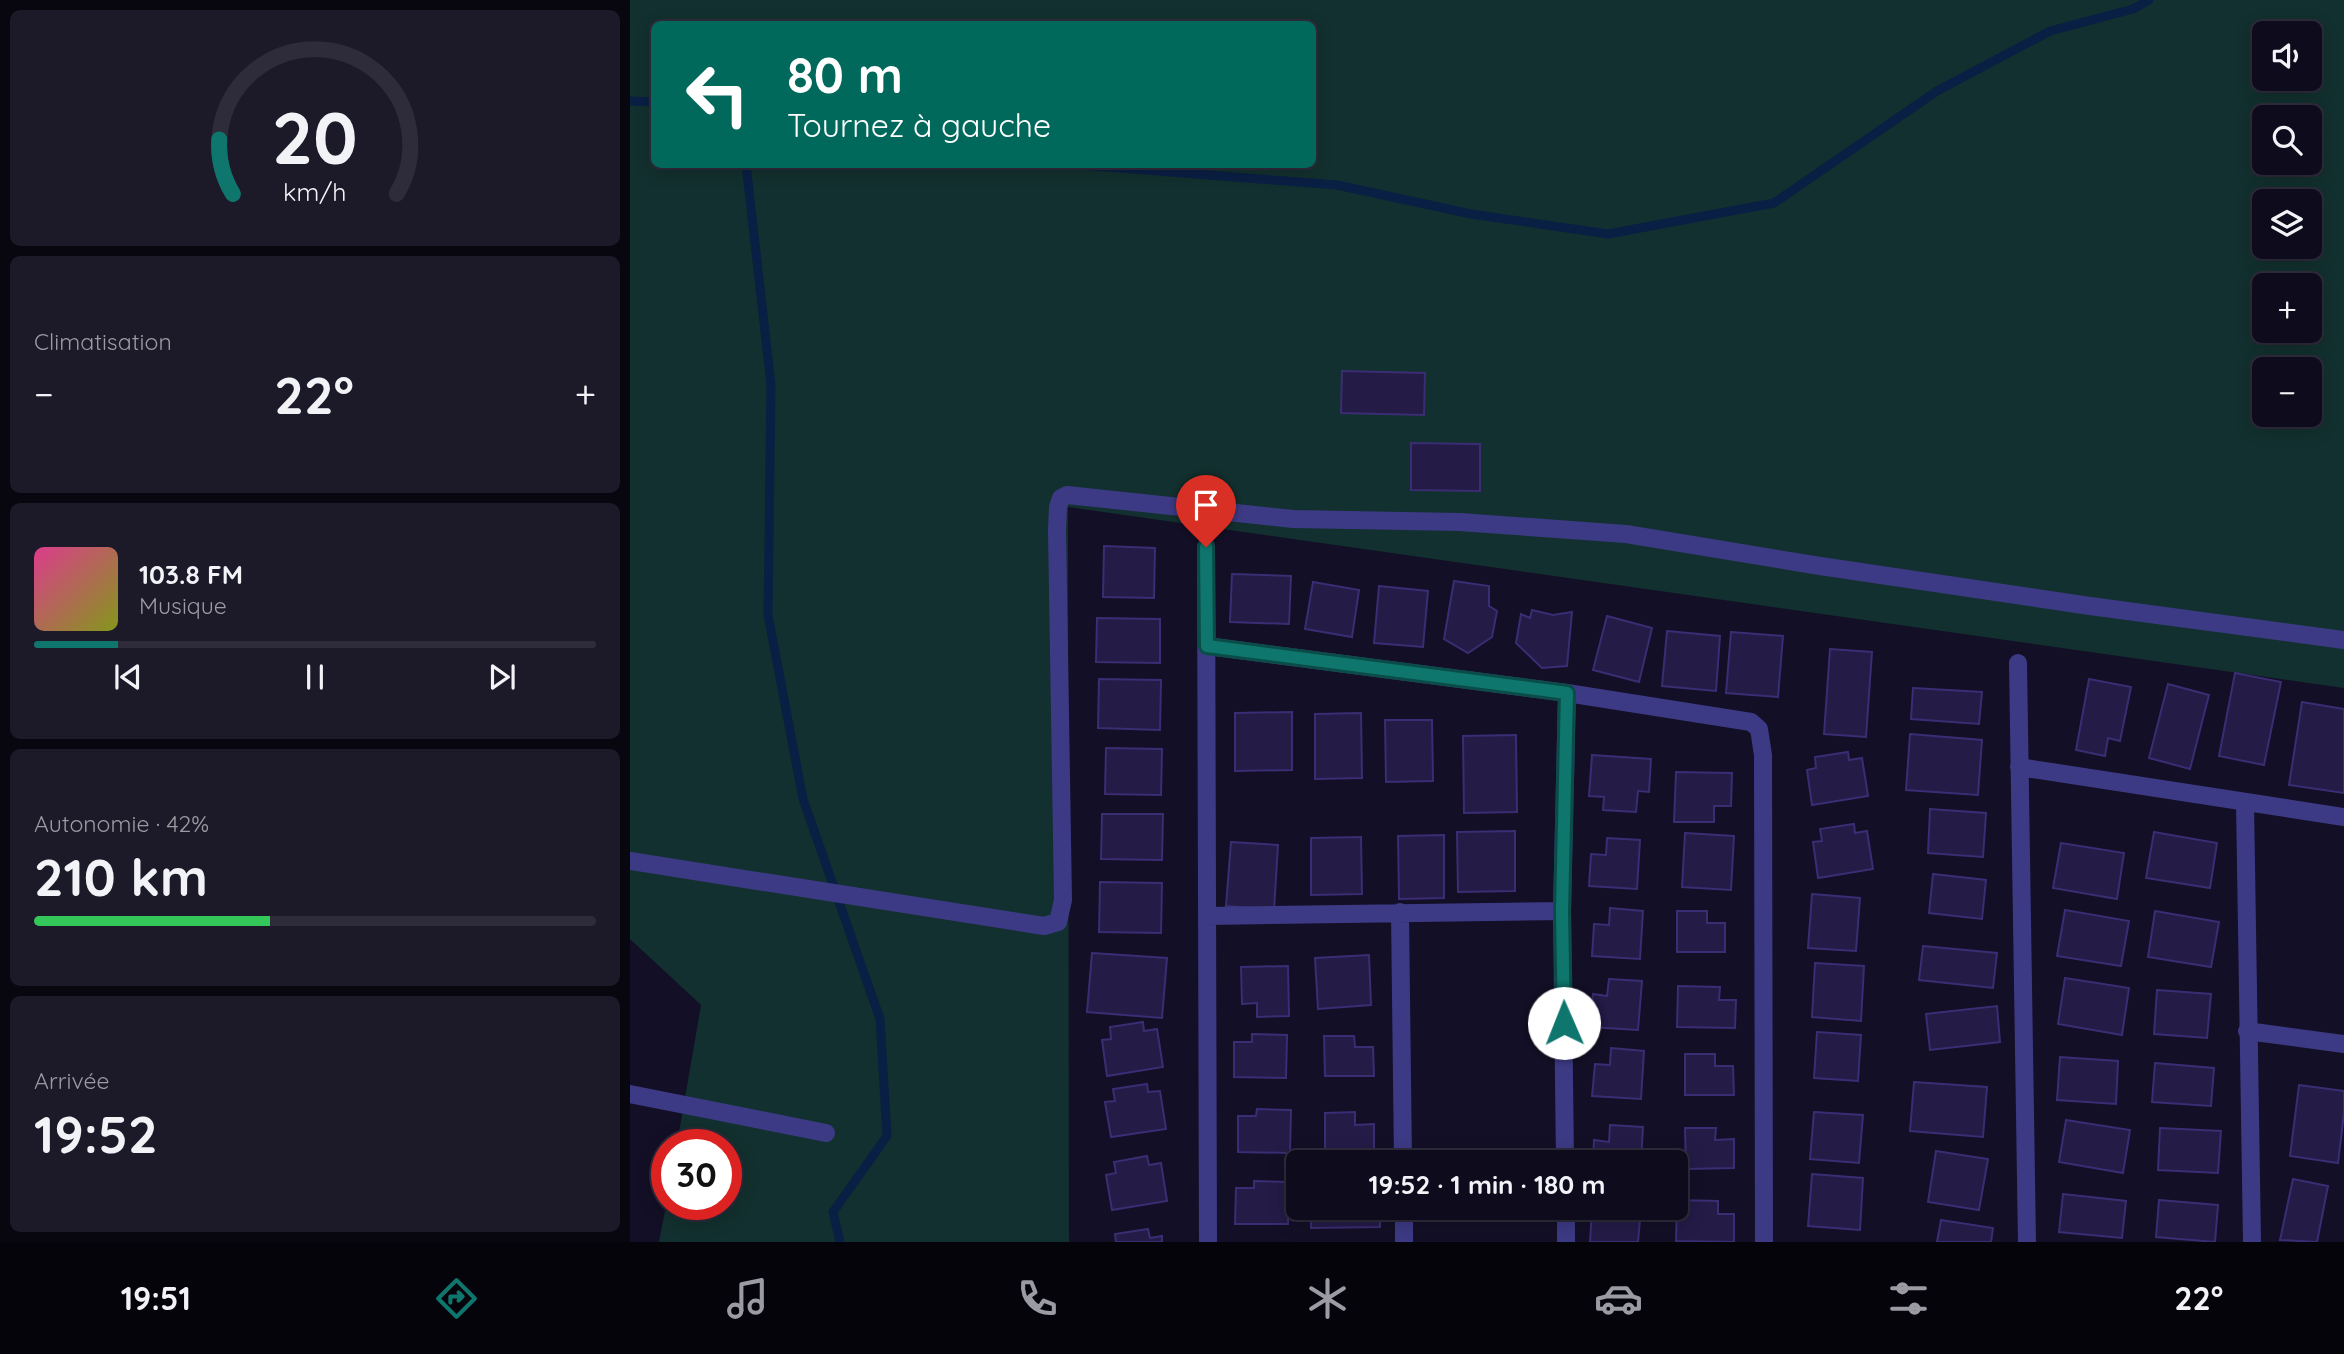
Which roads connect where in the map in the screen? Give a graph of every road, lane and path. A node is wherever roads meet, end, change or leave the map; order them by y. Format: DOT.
graph roads {
  1 [pos="1206,547"];
  2 [pos="2344,640"];
  3 [pos="1207,646"];
  4 [pos="2018,663"];
  5 [pos="1567,693"];
  6 [pos="2019,767"];
  7 [pos="2245,802"];
  8 [pos="2344,817"];
  9 [pos="630,861"];
  10 [pos="1562,911"];
  11 [pos="1400,912"];
  12 [pos="1207,916"];
  13 [pos="2247,1031"];
  14 [pos="2344,1044"];
  15 [pos="630,1094"];
  16 [pos="826,1133"];
  17 [pos="1403,1150"];
  18 [pos="1565,1150"];
  19 [pos="1404,1220"];
  20 [pos="1566,1220"];
  21 [pos="2257,1241"];
  22 [pos="1208,1242"];
  23 [pos="1404,1242"];
  24 [pos="1566,1242"];
  25 [pos="1764,1242"];
  26 [pos="2027,1242"];
  1 -- 3 [label="street"];
  2 -- 9 [label="street"];
  3 -- 5 [label="street"];
  3 -- 12 [label="street"];
  4 -- 6 [label="street"];
  5 -- 10 [label="street"];
  5 -- 25 [label="street"];
  6 -- 7 [label="street"];
  6 -- 26 [label="street"];
  7 -- 8 [label="street"];
  7 -- 13 [label="street"];
  10 -- 11 [label="street"];
  10 -- 18 [label="street"];
  11 -- 12 [label="street"];
  11 -- 17 [label="street"];
  12 -- 22 [label="street"];
  13 -- 14 [label="street"];
  13 -- 21 [label="street"];
  15 -- 16 [label="street"];
  19 -- 23 [label="street"];
  20 -- 24 [label="street"];
}
